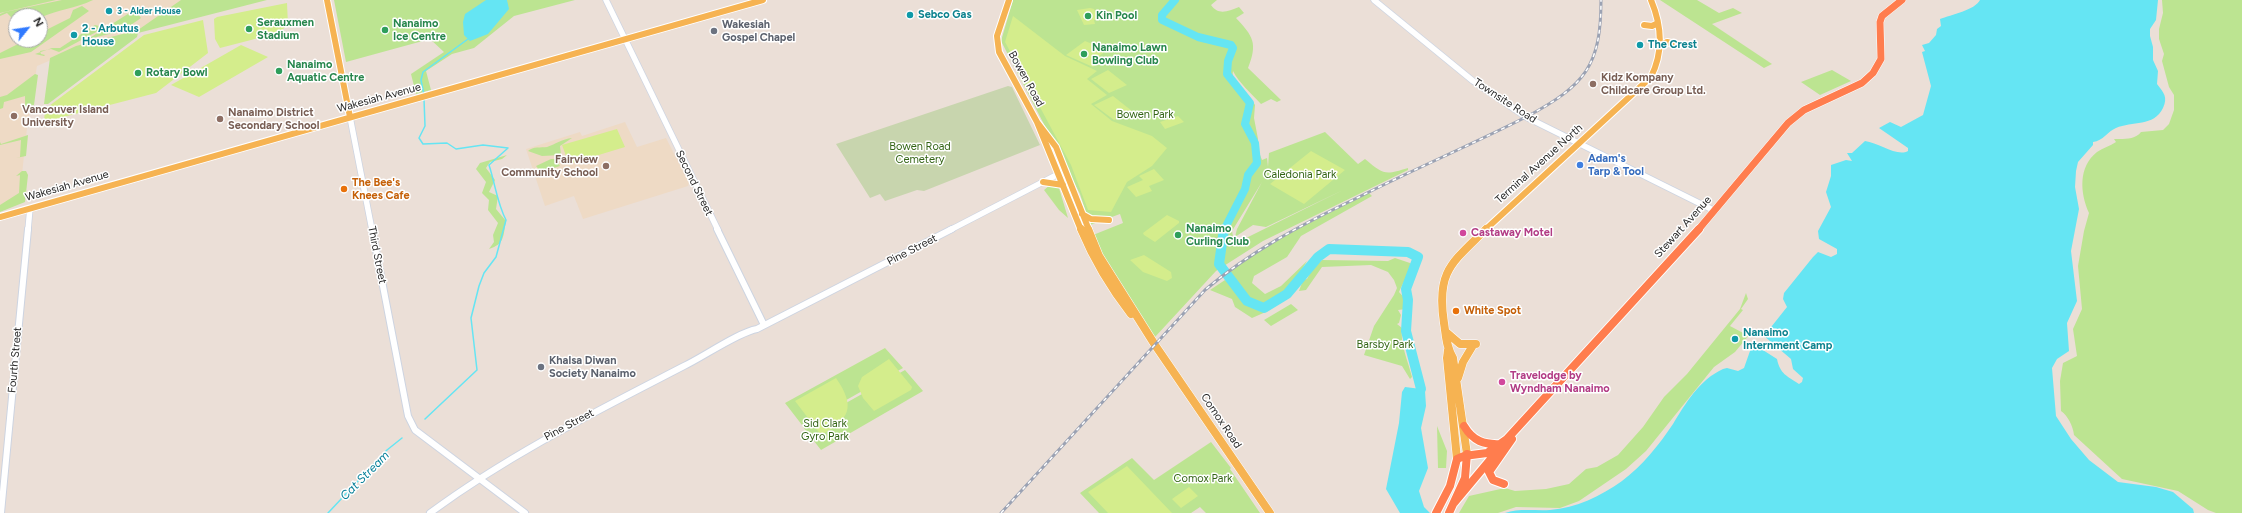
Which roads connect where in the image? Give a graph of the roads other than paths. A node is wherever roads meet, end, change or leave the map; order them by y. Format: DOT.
graph roads {
  1 [pos="327,0"];
  2 [pos="606,0"];
  3 [pos="763,0"];
  4 [pos="1009,0"];
  5 [pos="1374,0"];
  6 [pos="1651,0"];
  7 [pos="1902,0"];
  8 [pos="1658,23"];
  9 [pos="1644,25"];
  10 [pos="625,40"];
  11 [pos="1675,44"];
  12 [pos="1661,45"];
  13 [pos="350,117"];
  14 [pos="1580,143"];
  15 [pos="1063,172"];
  16 [pos="1043,182"];
  17 [pos="1063,185"];
  18 [pos="30,208"];
  19 [pos="1714,211"];
  20 [pos="1082,214"];
  21 [pos="0,217"];
  22 [pos="1109,220"];
  23 [pos="1085,232"];
  24 [pos="764,325"];
  25 [pos="1446,331"];
  26 [pos="1448,350"];
  27 [pos="1457,382"];
  28 [pos="1464,426"];
  29 [pos="1518,428"];
  30 [pos="1502,444"];
  31 [pos="1467,454"];
  32 [pos="1457,459"];
  33 [pos="479,477"];
  34 [pos="1504,484"];
  35 [pos="1452,508"];
  36 [pos="1,513"];
  37 [pos="430,513"];
  38 [pos="525,513"];
  39 [pos="1270,513"];
  40 [pos="1436,513"];
  1 -- 13 [label="main road, Third Street"];
  2 -- 10 [label="street, Second Street"];
  3 -- 10 [label="main road, Wakesiah Avenue"];
  4 -- 15 [label="main road, Bowen Road"];
  5 -- 14 [label="street, Townsite Road"];
  6 -- 8 [label="main road, Terminal Avenue North"];
  7 -- 19 [label="highway, Stewart Avenue"];
  8 -- 9 [label="main road"];
  8 -- 12 [label="main road, Terminal Avenue North"];
  10 -- 13 [label="main road, Wakesiah Avenue"];
  10 -- 24 [label="street, Second Street"];
  11 -- 12 [label="main road"];
  12 -- 14 [label="main road, Terminal Avenue North"];
  13 -- 18 [label="main road, Wakesiah Avenue"];
  13 -- 33 [label="street, Third Street"];
  14 -- 19 [label="street, Townsite Road"];
  14 -- 25 [label="main road, Terminal Avenue North"];
  15 -- 16 [label="street, Pine Street"];
  15 -- 17 [label="main road, Bowen Road"];
  15 -- 20 [label="main road, Bowen Road"];
  16 -- 17 [label="main road"];
  16 -- 24 [label="street, Pine Street"];
  17 -- 23 [label="main road, Bowen Road"];
  18 -- 21 [label="main road, Wakesiah Avenue"];
  18 -- 36 [label="street, Fourth Street"];
  19 -- 29 [label="highway, Stewart Avenue"];
  20 -- 22 [label="main road"];
  20 -- 23 [label="main road, Bowen Road"];
  23 -- 39 [label="main road, Comox Road"];
  24 -- 33 [label="street, Pine Street"];
  25 -- 26 [label="main road, Terminal Avenue North"];
  25 -- 27 [label="main road"];
  26 -- 27 [label="main road, Terminal Avenue North"];
  26 -- 32 [label="main road, Terminal Avenue North"];
  27 -- 28 [label="main road, Terminal Avenue North"];
  28 -- 30 [label="highway"];
  28 -- 31 [label="main road, Terminal Avenue North"];
  29 -- 30 [label="highway, Stewart Avenue"];
  29 -- 34 [label="highway"];
  30 -- 31 [label="highway, Stewart Avenue"];
  30 -- 35 [label="highway"];
  31 -- 32 [label="highway, Stewart Avenue"];
  31 -- 35 [label="highway, Terminal Avenue North"];
  32 -- 40 [label="highway, Terminal Avenue North"];
  33 -- 37 [label="street, Pine Street"];
  33 -- 38 [label="street, Third Street"];
}
